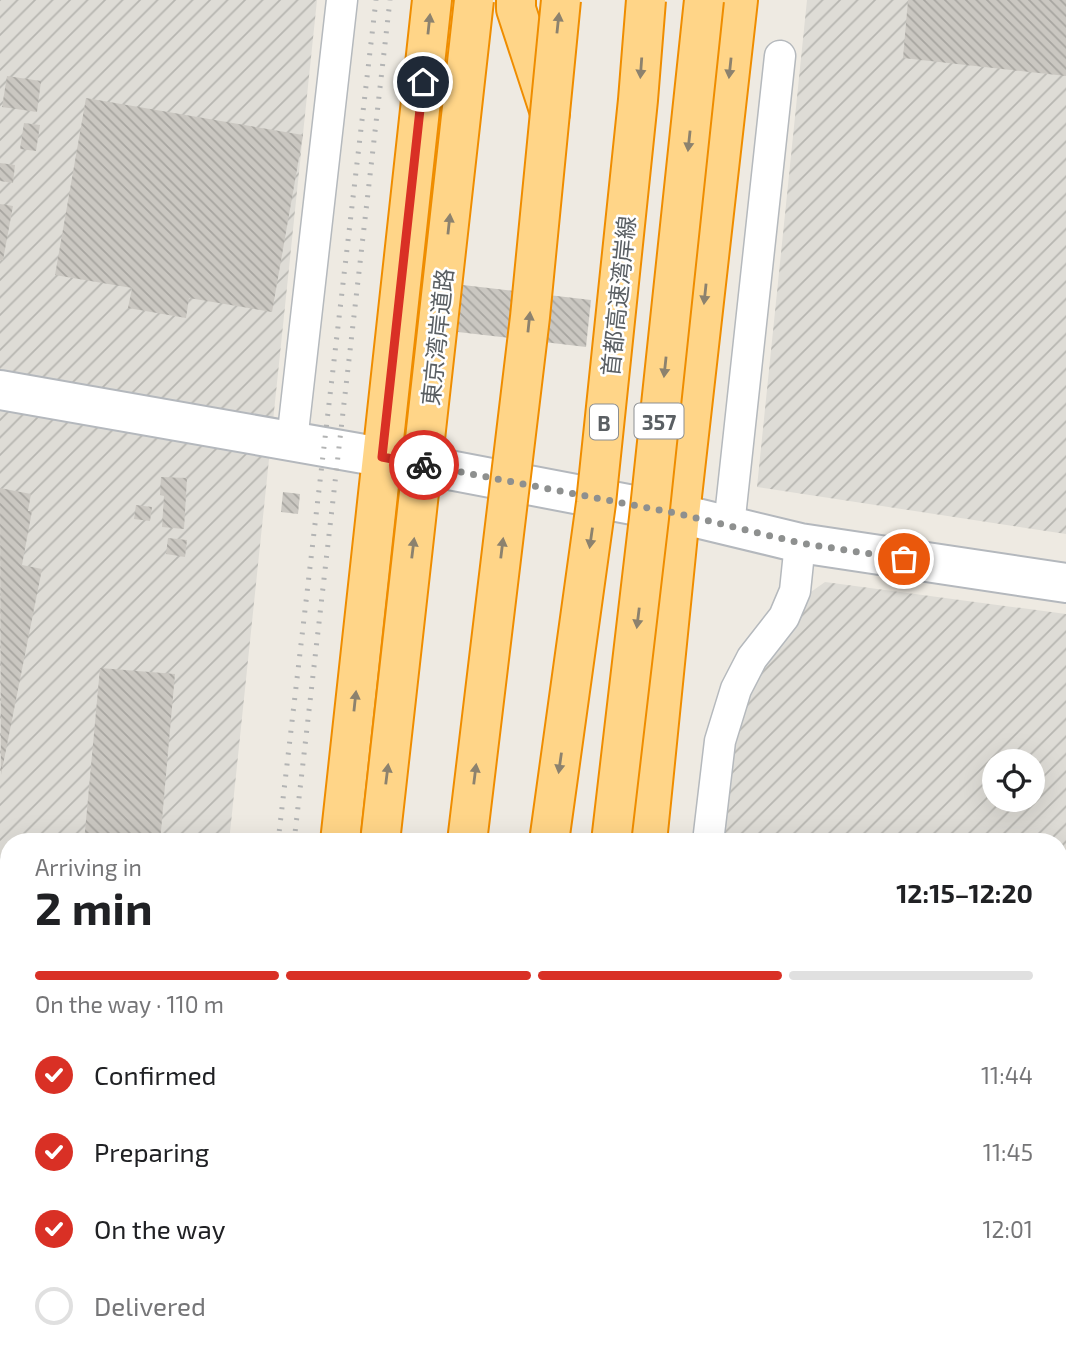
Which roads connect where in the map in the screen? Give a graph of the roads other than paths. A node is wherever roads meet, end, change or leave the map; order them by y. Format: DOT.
graph roads {
  1 [pos="342,0"];
  2 [pos="432,0"];
  3 [pos="474,0"];
  4 [pos="516,0"];
  5 [pos="561,0"];
  6 [pos="646,0"];
  7 [pos="704,0"];
  8 [pos="738,0"];
  9 [pos="780,56"];
  10 [pos="550,113"];
  11 [pos="0,390"];
  12 [pos="292,441"];
  13 [pos="382,457"];
  14 [pos="680,514"];
  15 [pos="729,526"];
  16 [pos="800,543"];
  17 [pos="1066,583"];
  18 [pos="341,833"];
  19 [pos="381,833"];
  20 [pos="468,833"];
  21 [pos="550,833"];
  22 [pos="612,833"];
  23 [pos="648,833"];
  24 [pos="709,833"];
  1 -- 12 [label="street"];
  13 -- 2 [label="highway, 東京湾岸道路, one-way"];
  19 -- 3 [label="highway, 東京湾岸道路, one-way, bridge"];
  4 -- 10 [label="highway"];
  10 -- 5 [label="highway, one-way, bridge"];
  6 -- 21 [label="highway, 首都高速湾岸線 / B, one-way, bridge"];
  7 -- 22 [label="highway, 357, one-way, bridge"];
  8 -- 14 [label="highway, 357, one-way"];
  9 -- 15 [label="street"];
  20 -- 10 [label="highway, one-way, bridge"];
  11 -- 12 [label="street"];
  12 -- 13 [label="street"];
  13 -- 14 [label="street"];
  18 -- 13 [label="highway, 東京湾岸道路, one-way"];
  14 -- 15 [label="street"];
  14 -- 23 [label="highway, 357"];
  15 -- 16 [label="street"];
  16 -- 17 [label="street"];
  16 -- 24 [label="street"];
}
